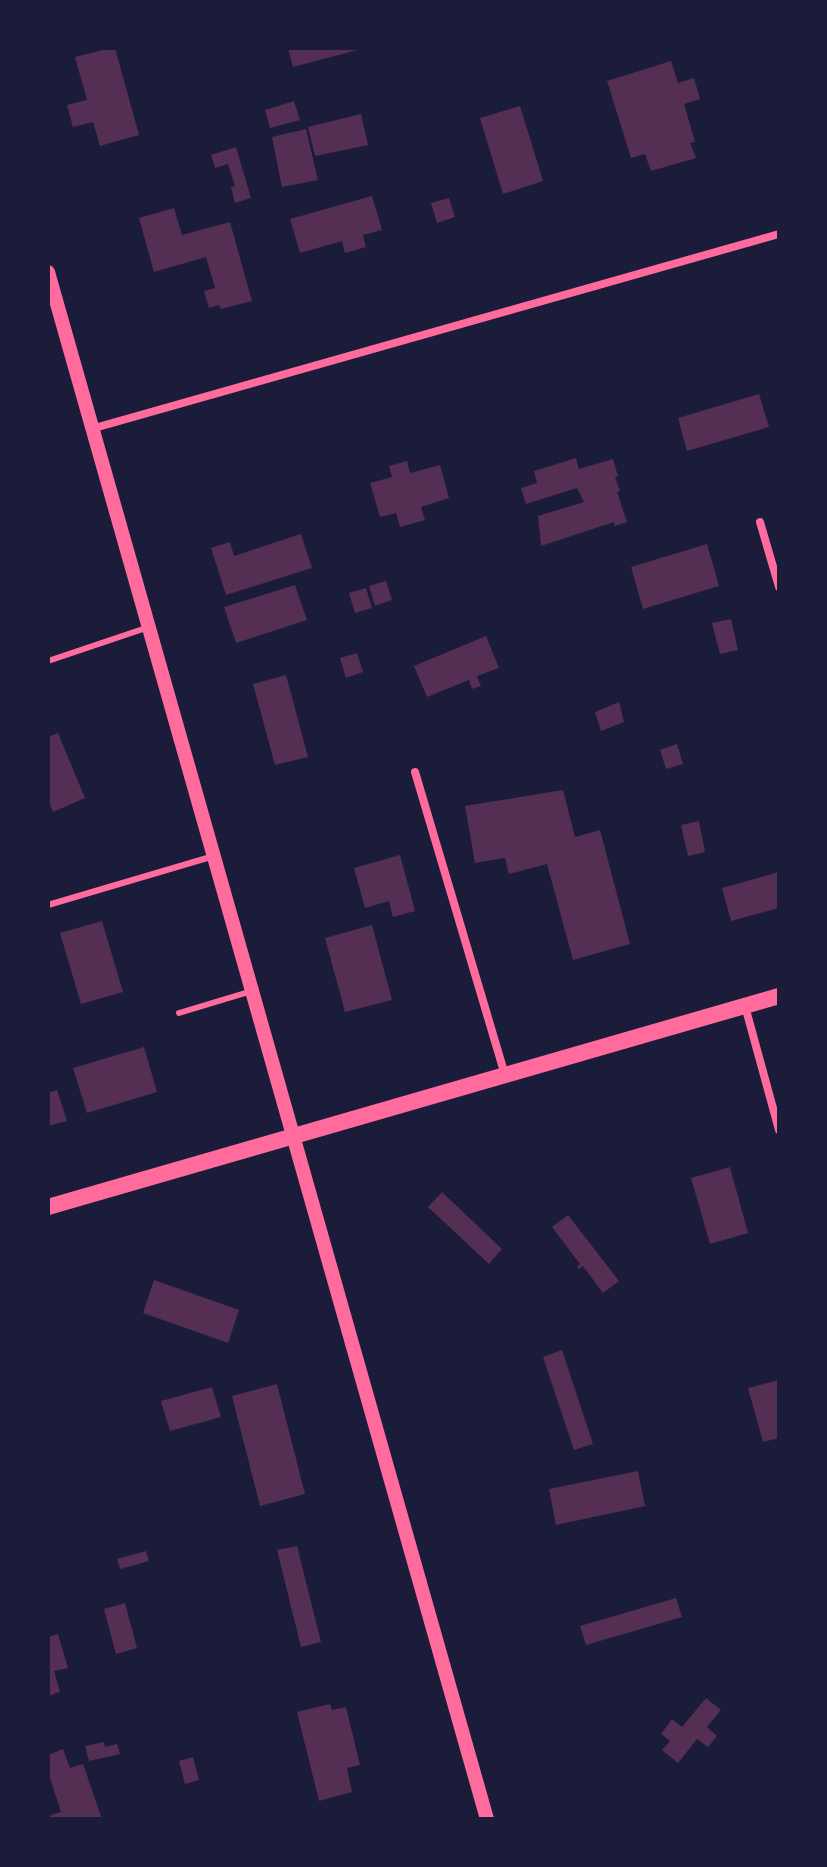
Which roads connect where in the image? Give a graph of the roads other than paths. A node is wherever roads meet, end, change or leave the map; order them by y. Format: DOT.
graph roads {
  1 [pos="779,234"];
  2 [pos="48,272"];
  3 [pos="91,429"];
  4 [pos="760,522"];
  5 [pos="779,587"];
  6 [pos="149,627"];
  7 [pos="48,661"];
  8 [pos="415,772"];
  9 [pos="214,856"];
  10 [pos="48,905"];
  11 [pos="253,991"];
  12 [pos="779,996"];
  13 [pos="745,1006"];
  14 [pos="179,1013"];
  15 [pos="505,1076"];
  16 [pos="779,1130"];
  17 [pos="296,1137"];
  18 [pos="48,1207"];
  19 [pos="487,1819"];
  1 -- 3 [label="street"];
  2 -- 3 [label="street"];
  3 -- 6 [label="street"];
  4 -- 5 [label="street"];
  6 -- 7 [label="lane"];
  6 -- 9 [label="street"];
  8 -- 15 [label="street"];
  9 -- 10 [label="lane"];
  9 -- 11 [label="street"];
  11 -- 14 [label="lane"];
  11 -- 17 [label="street"];
  12 -- 13 [label="main road"];
  13 -- 15 [label="main road"];
  13 -- 16 [label="street"];
  15 -- 17 [label="main road"];
  17 -- 18 [label="main road"];
  17 -- 19 [label="street"];
}
